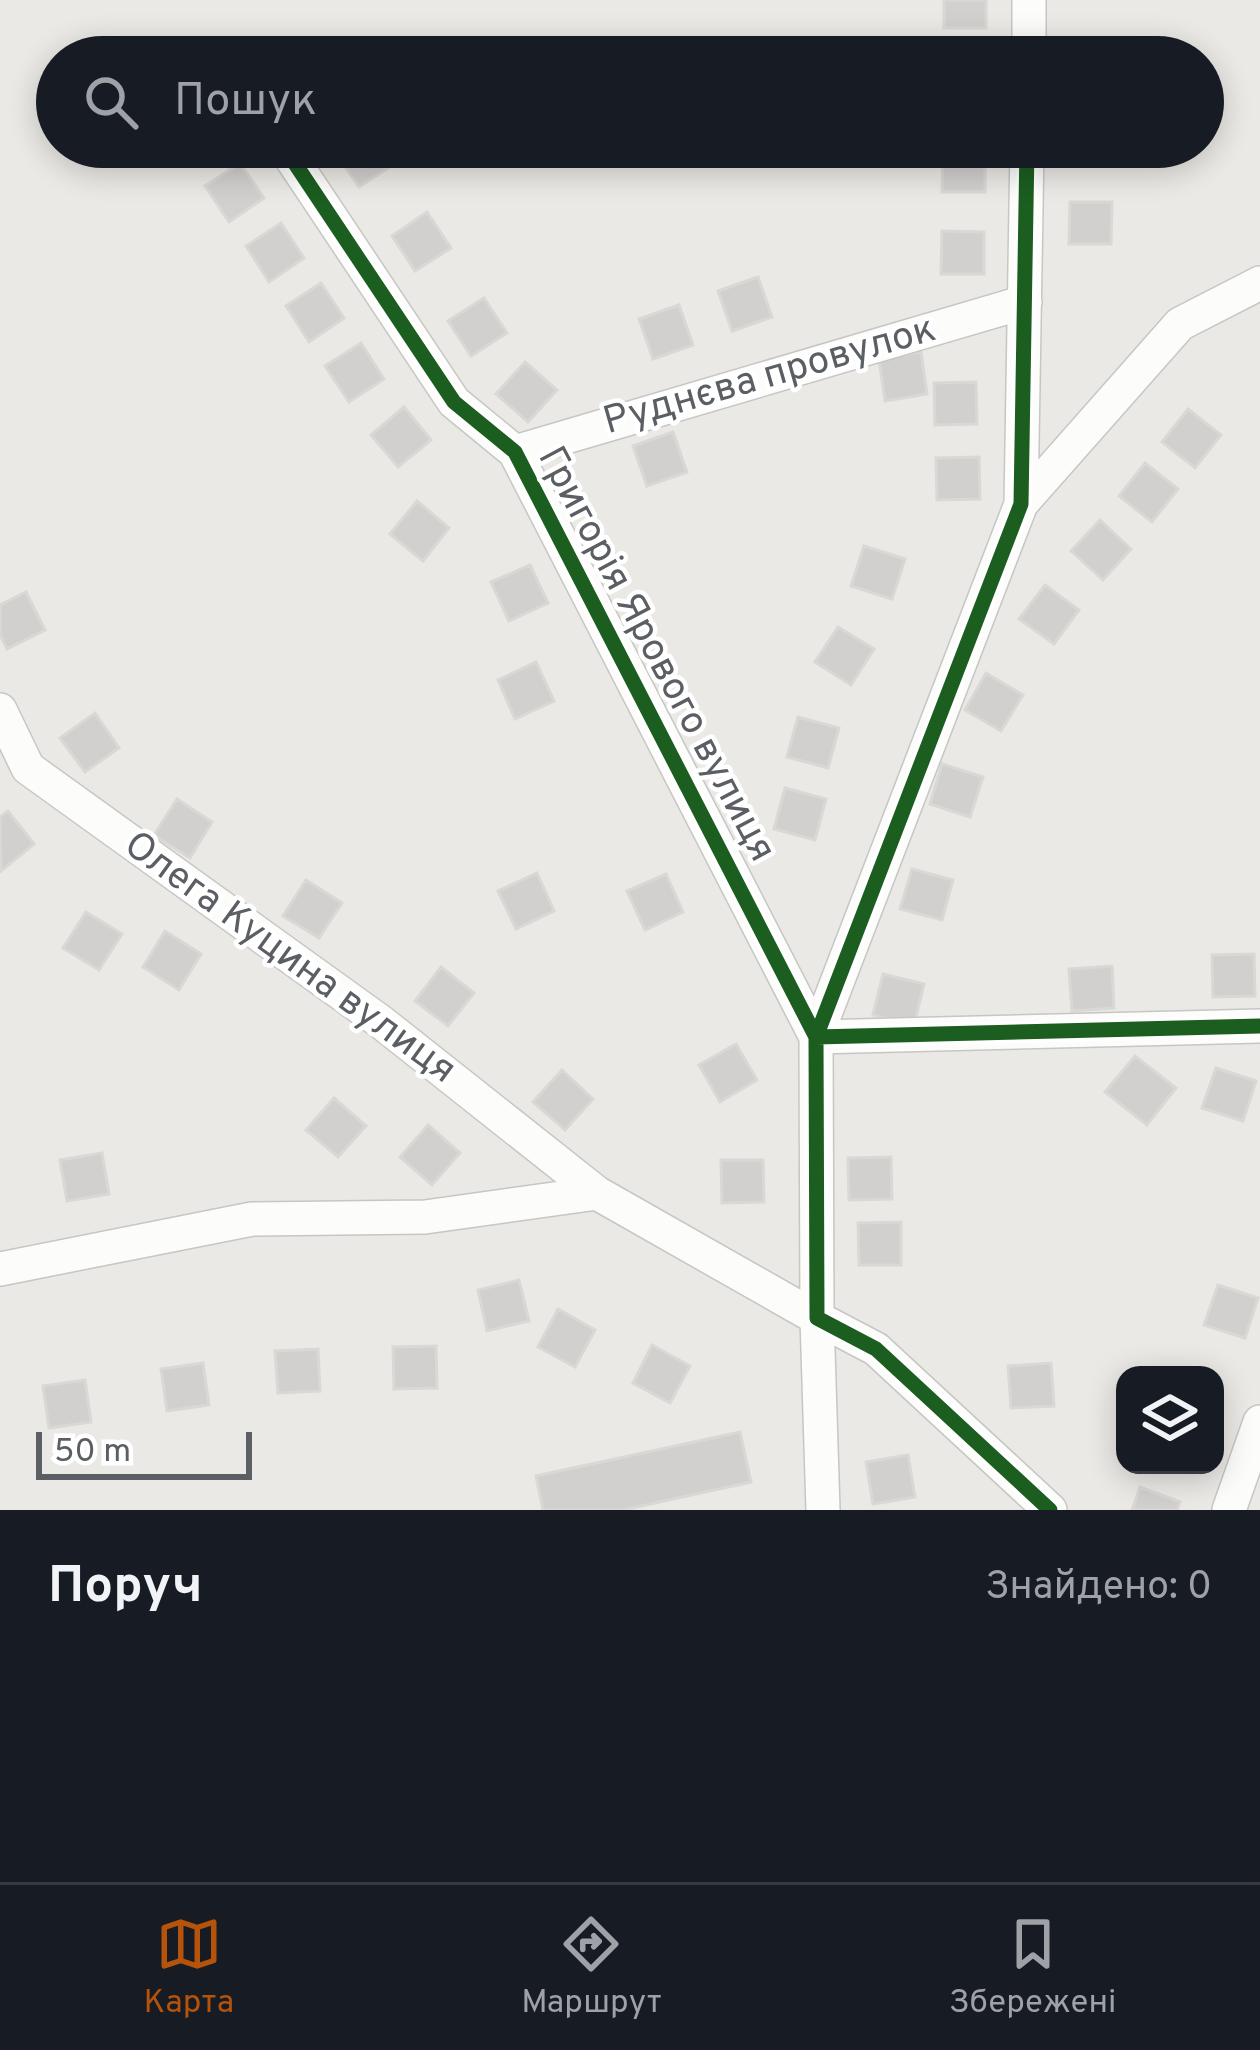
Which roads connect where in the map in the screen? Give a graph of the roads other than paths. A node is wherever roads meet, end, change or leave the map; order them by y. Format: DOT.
graph roads {
  1 [pos="1029,0"];
  2 [pos="1029,36"];
  3 [pos="298,168"];
  4 [pos="1028,168"];
  5 [pos="1260,283"];
  6 [pos="1025,302"];
  7 [pos="515,452"];
  8 [pos="1021,504"];
  9 [pos="0,710"];
  10 [pos="1260,1026"];
  11 [pos="816,1036"];
  12 [pos="597,1193"];
  13 [pos="0,1270"];
  14 [pos="817,1318"];
  15 [pos="1260,1422"];
  16 [pos="824,1510"];
  17 [pos="1050,1510"];
  18 [pos="1229,1510"];
  1 -- 2 [label="street"];
  3 -- 7 [label="street, Григорія Ярового вулиця"];
  4 -- 6 [label="street"];
  5 -- 8 [label="street"];
  6 -- 7 [label="street, Руднєва провулок"];
  6 -- 8 [label="street"];
  7 -- 11 [label="street, Григорія Ярового вулиця"];
  8 -- 11 [label="street"];
  9 -- 12 [label="street, Олега Куцина вулиця"];
  10 -- 11 [label="street"];
  11 -- 14 [label="street"];
  12 -- 13 [label="street"];
  12 -- 14 [label="street, Олега Куцина вулиця"];
  14 -- 16 [label="street"];
  14 -- 17 [label="street, Олега Куцина вулиця"];
  15 -- 18 [label="street"];
}
